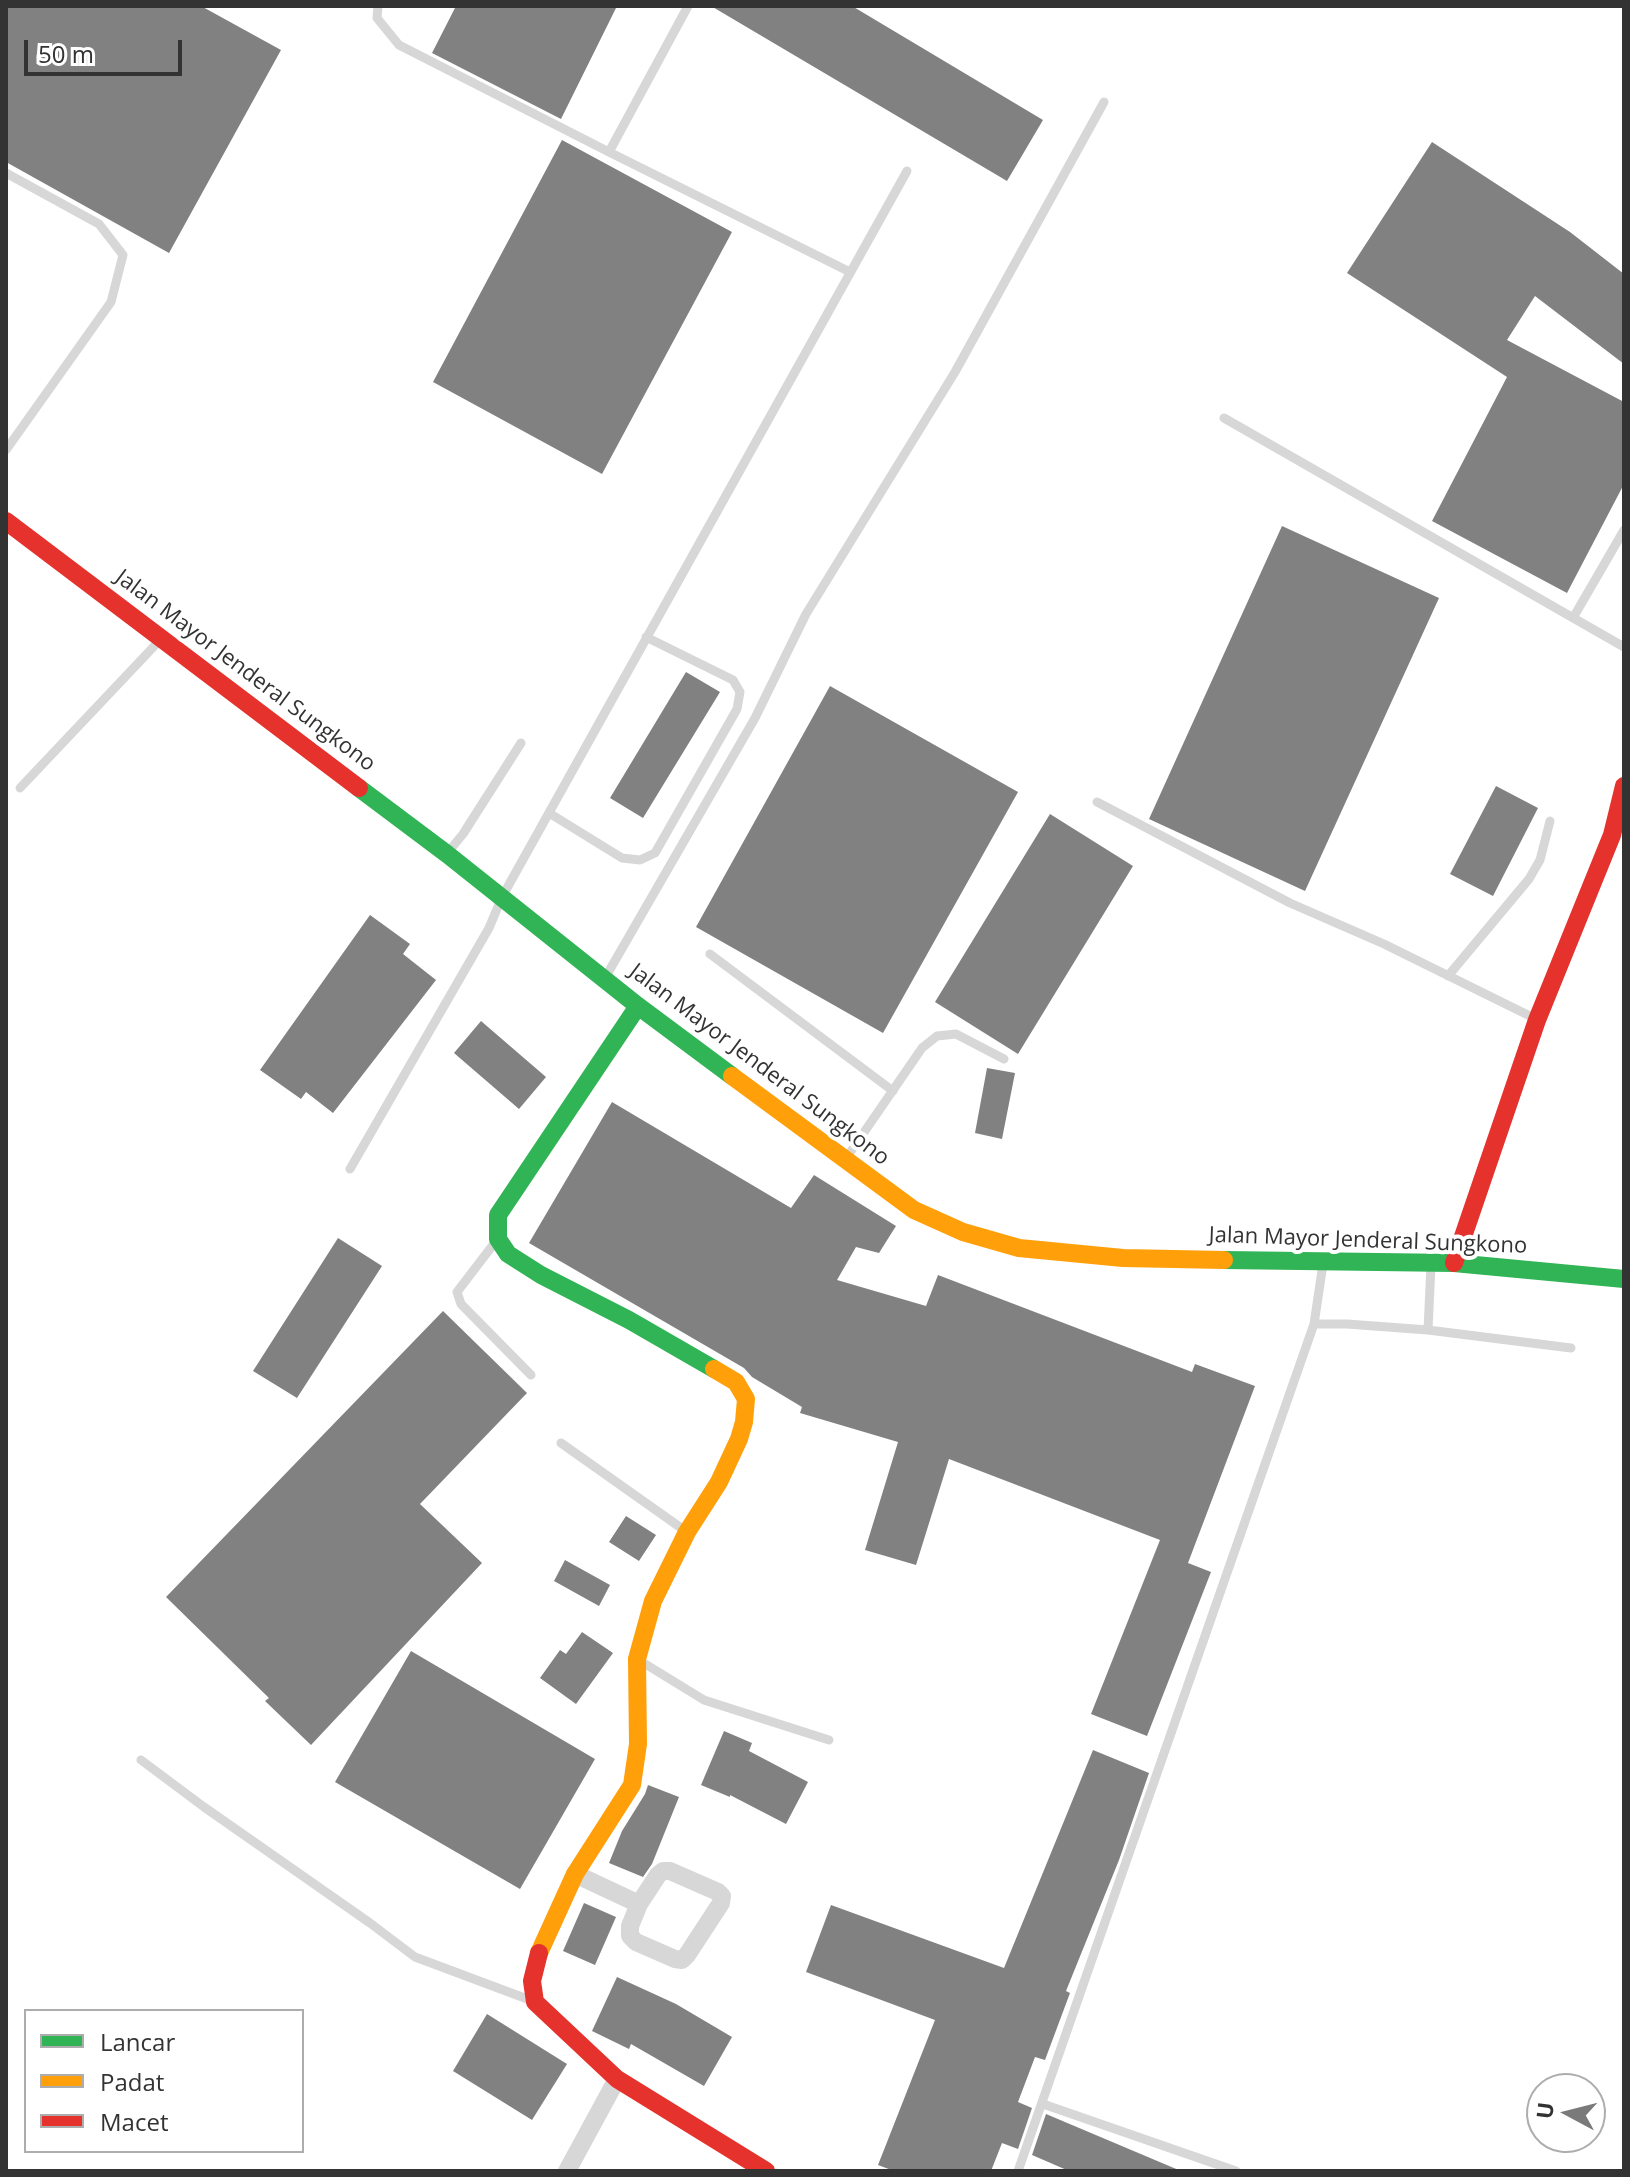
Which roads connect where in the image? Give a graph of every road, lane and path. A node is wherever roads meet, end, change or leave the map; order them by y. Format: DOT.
graph roads {
  1 [pos="378,6"];
  2 [pos="688,6"];
  3 [pos="1104,102"];
  4 [pos="609,152"];
  5 [pos="907,171"];
  6 [pos="6,173"];
  7 [pos="850,272"];
  8 [pos="1224,418"];
  9 [pos="6,450"];
  10 [pos="6,521"];
  11 [pos="1623,533"];
  12 [pos="1573,618"];
  13 [pos="646,637"];
  14 [pos="163,638"];
  15 [pos="1624,647"];
  16 [pos="521,743"];
  17 [pos="1624,786"];
  18 [pos="20,788"];
  19 [pos="1097,802"];
  20 [pos="549,813"];
  21 [pos="1550,821"];
  22 [pos="1618,837"];
  23 [pos="447,854"];
  24 [pos="502,897"];
  25 [pos="710,954"];
  26 [pos="1448,976"];
  27 [pos="604,979"];
  28 [pos="638,1006"];
  29 [pos="1537,1020"];
  30 [pos="1004,1059"];
  31 [pos="893,1091"];
  32 [pos="845,1160"];
  33 [pos="350,1169"];
  34 [pos="498,1239"];
  35 [pos="1323,1262"];
  36 [pos="1431,1263"];
  37 [pos="1454,1263"];
  38 [pos="1624,1279"];
  39 [pos="1314,1324"];
  40 [pos="1428,1330"];
  41 [pos="1571,1348"];
  42 [pos="531,1375"];
  43 [pos="561,1443"];
  44 [pos="687,1532"];
  45 [pos="637,1659"];
  46 [pos="829,1740"];
  47 [pos="141,1760"];
  48 [pos="575,1874"];
  49 [pos="639,1904"];
  50 [pos="535,2002"];
  51 [pos="617,2079"];
  52 [pos="1043,2104"];
  53 [pos="567,2171"];
  54 [pos="766,2171"];
  55 [pos="1018,2171"];
  56 [pos="1236,2171"];
  1 -- 4 [label="lane"];
  2 -- 4 [label="lane"];
  3 -- 27 [label="lane"];
  4 -- 7 [label="lane"];
  5 -- 7 [label="lane"];
  6 -- 9 [label="lane"];
  7 -- 13 [label="lane"];
  8 -- 12 [label="lane"];
  10 -- 14 [label="street, Jalan Mayor Jenderal Sungkono"];
  11 -- 12 [label="lane"];
  12 -- 15 [label="lane"];
  13 -- 20 [label="lane"];
  13 -- 20 [label="lane"];
  14 -- 18 [label="lane"];
  14 -- 23 [label="street, Jalan Mayor Jenderal Sungkono"];
  16 -- 23 [label="lane"];
  17 -- 22 [label="street"];
  19 -- 26 [label="lane"];
  20 -- 24 [label="lane"];
  21 -- 26 [label="lane"];
  22 -- 29 [label="street"];
  23 -- 24 [label="street, Jalan Mayor Jenderal Sungkono"];
  24 -- 27 [label="street, Jalan Mayor Jenderal Sungkono"];
  24 -- 33 [label="lane"];
  25 -- 31 [label="lane"];
  26 -- 29 [label="lane"];
  27 -- 28 [label="street, Jalan Mayor Jenderal Sungkono"];
  28 -- 32 [label="street, Jalan Mayor Jenderal Sungkono"];
  28 -- 34 [label="street"];
  29 -- 37 [label="street"];
  30 -- 31 [label="lane"];
  31 -- 32 [label="lane"];
  32 -- 35 [label="street, Jalan Mayor Jenderal Sungkono"];
  34 -- 42 [label="lane"];
  34 -- 44 [label="street"];
  35 -- 36 [label="street, Jalan Mayor Jenderal Sungkono"];
  35 -- 39 [label="lane"];
  36 -- 37 [label="street, Jalan Mayor Jenderal Sungkono"];
  36 -- 40 [label="lane"];
  37 -- 38 [label="street, Jalan Mayor Jenderal Sungkono"];
  39 -- 40 [label="lane"];
  39 -- 52 [label="lane"];
  40 -- 41 [label="lane"];
  43 -- 44 [label="lane"];
  44 -- 45 [label="street"];
  45 -- 46 [label="lane"];
  45 -- 48 [label="street"];
  47 -- 50 [label="lane"];
  48 -- 49 [label="street"];
  48 -- 50 [label="street"];
  49 -- 49 [label="street"];
  50 -- 51 [label="street"];
  51 -- 53 [label="street"];
  51 -- 54 [label="street"];
  52 -- 55 [label="lane"];
  52 -- 56 [label="lane"];
}
